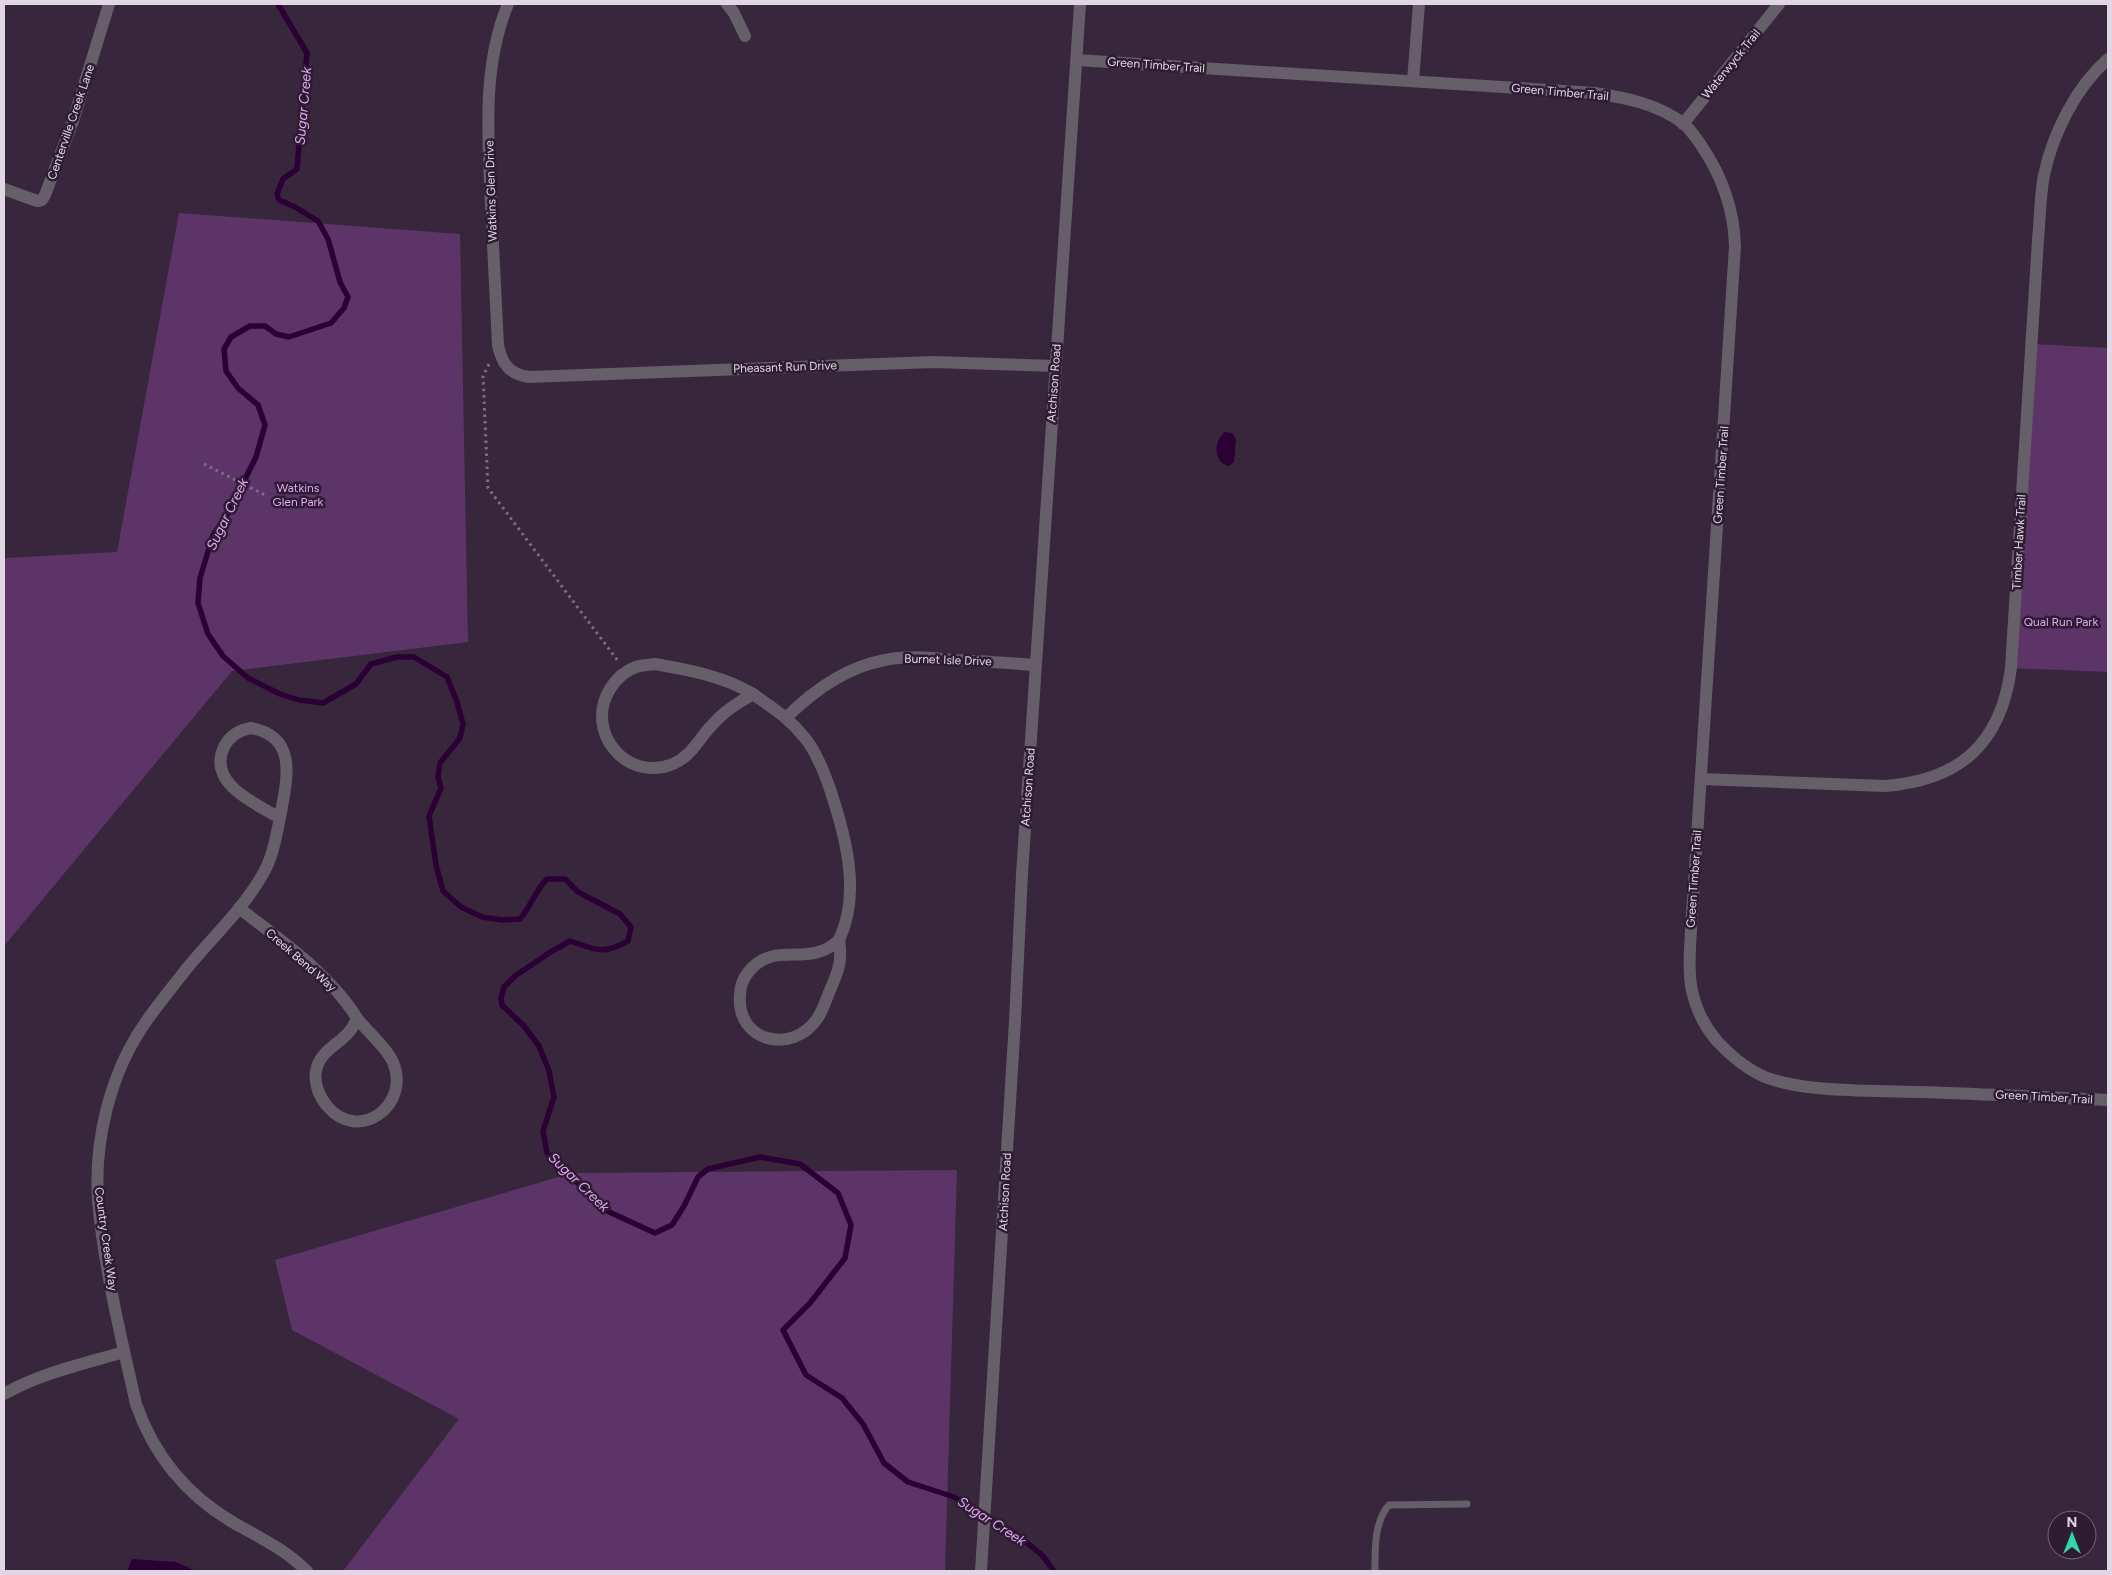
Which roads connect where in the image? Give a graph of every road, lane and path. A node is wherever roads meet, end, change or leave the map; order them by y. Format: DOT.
graph roads {
  1 [pos="109,4"];
  2 [pos="508,4"];
  3 [pos="727,4"];
  4 [pos="1080,4"];
  5 [pos="1419,4"];
  6 [pos="1779,4"];
  7 [pos="744,36"];
  8 [pos="2108,59"];
  9 [pos="1077,60"];
  10 [pos="1414,81"];
  11 [pos="1683,124"];
  12 [pos="4,190"];
  13 [pos="498,345"];
  14 [pos="1055,366"];
  15 [pos="515,374"];
  16 [pos="204,464"];
  17 [pos="265,495"];
  18 [pos="1035,665"];
  19 [pos="626,672"];
  20 [pos="753,694"];
  21 [pos="788,717"];
  22 [pos="1701,780"];
  23 [pos="280,818"];
  24 [pos="239,908"];
  25 [pos="839,940"];
  26 [pos="357,1018"];
  27 [pos="2108,1100"];
  28 [pos="124,1352"];
  29 [pos="4,1394"];
  30 [pos="1467,1504"];
  31 [pos="307,1571"];
  32 [pos="981,1571"];
  33 [pos="1375,1571"];
  1 -- 12 [label="street, Centerville Creek Lane"];
  2 -- 13 [label="street, Watkins Glen Drive"];
  3 -- 7 [label="street"];
  4 -- 9 [label="street, Atchison Road"];
  5 -- 10 [label="street"];
  6 -- 11 [label="street, Waterwyck Trail"];
  8 -- 22 [label="street, Timber Hawk Trail"];
  9 -- 10 [label="street, Green Timber Trail"];
  9 -- 14 [label="street, Atchison Road"];
  10 -- 11 [label="street, Green Timber Trail"];
  11 -- 22 [label="street, Green Timber Trail"];
  13 -- 15 [label="street, Watkins Glen Drive"];
  13 -- 19 [label="path"];
  14 -- 15 [label="street, Pheasant Run Drive"];
  14 -- 18 [label="street, Atchison Road"];
  16 -- 17 [label="path"];
  18 -- 21 [label="street, Burnet Isle Drive"];
  18 -- 32 [label="street, Atchison Road"];
  19 -- 20 [label="street"];
  19 -- 20 [label="street"];
  20 -- 21 [label="street"];
  21 -- 25 [label="street"];
  22 -- 27 [label="street, Green Timber Trail"];
  23 -- 23 [label="street, Country Creek Way"];
  23 -- 24 [label="street, Country Creek Way"];
  24 -- 26 [label="street, Creek Bend Way"];
  24 -- 28 [label="street, Country Creek Way"];
  25 -- 25 [label="street"];
  26 -- 26 [label="street"];
  28 -- 29 [label="street"];
  28 -- 31 [label="street, Country Creek Way"];
  30 -- 33 [label="lane"];
}
